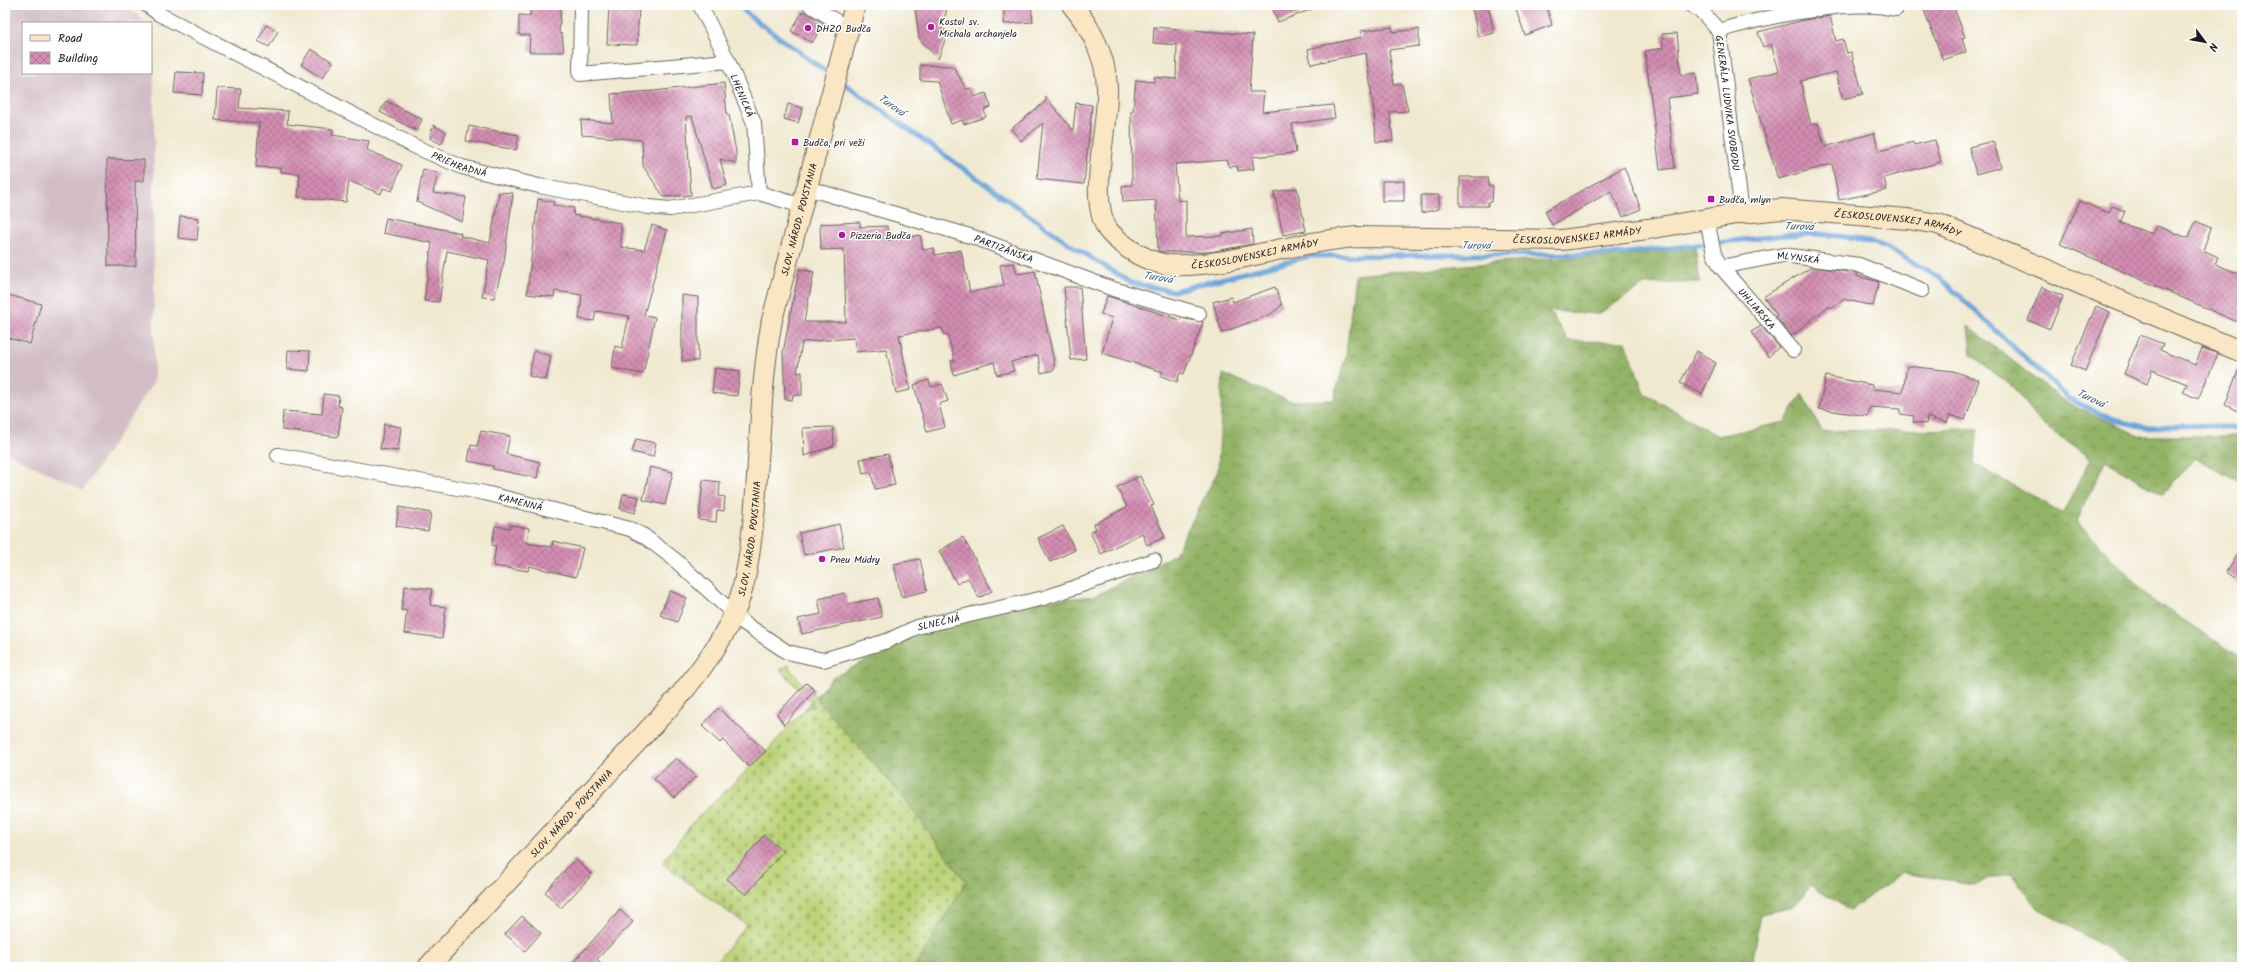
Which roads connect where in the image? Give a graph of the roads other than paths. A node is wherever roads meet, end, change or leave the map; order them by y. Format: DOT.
graph roads {
  1 [pos="147,5"];
  2 [pos="582,5"];
  3 [pos="700,5"];
  4 [pos="810,5"];
  5 [pos="855,5"];
  6 [pos="1072,5"];
  7 [pos="1691,5"];
  8 [pos="1896,9"];
  9 [pos="849,29"];
  10 [pos="1719,30"];
  11 [pos="728,61"];
  12 [pos="807,188"];
  13 [pos="759,193"];
  14 [pos="802,206"];
  15 [pos="1742,213"];
  16 [pos="1708,226"];
  17 [pos="1721,267"];
  18 [pos="1922,290"];
  19 [pos="1199,314"];
  20 [pos="1792,350"];
  21 [pos="2242,352"];
  22 [pos="278,455"];
  23 [pos="1154,560"];
  24 [pos="734,613"];
  25 [pos="428,967"];
  1 -- 13 [label="street, PRIEHRADNÁ"];
  2 -- 11 [label="street"];
  3 -- 11 [label="street, LHENICKÁ"];
  4 -- 9 [label="street"];
  5 -- 9 [label="street, SLOV. NÁROD. POVSTANIA"];
  6 -- 16 [label="street, ČESKOSLOVENSKEJ ARMÁDY"];
  7 -- 10 [label="street, GENERÁLA LUDVIKA SVOBODU"];
  8 -- 10 [label="street"];
  9 -- 12 [label="street, SLOV. NÁROD. POVSTANIA"];
  10 -- 15 [label="street, GENERÁLA LUDVIKA SVOBODU"];
  11 -- 13 [label="street, LHENICKÁ"];
  12 -- 14 [label="street, SLOV. NÁROD. POVSTANIA"];
  12 -- 19 [label="street, PARTIZÁNSKA"];
  13 -- 14 [label="street, PRIEHRADNÁ"];
  14 -- 24 [label="street, SLOV. NÁROD. POVSTANIA"];
  15 -- 16 [label="street, ČESKOSLOVENSKEJ ARMÁDY"];
  15 -- 21 [label="street, ČESKOSLOVENSKEJ ARMÁDY"];
  16 -- 17 [label="street"];
  17 -- 18 [label="street, MLYNSKÁ"];
  17 -- 20 [label="street, UHLIARSKA"];
  22 -- 24 [label="street, KAMENNÁ"];
  23 -- 24 [label="street, SLNEČNÁ"];
  24 -- 25 [label="street, SLOV. NÁROD. POVSTANIA"];
}
